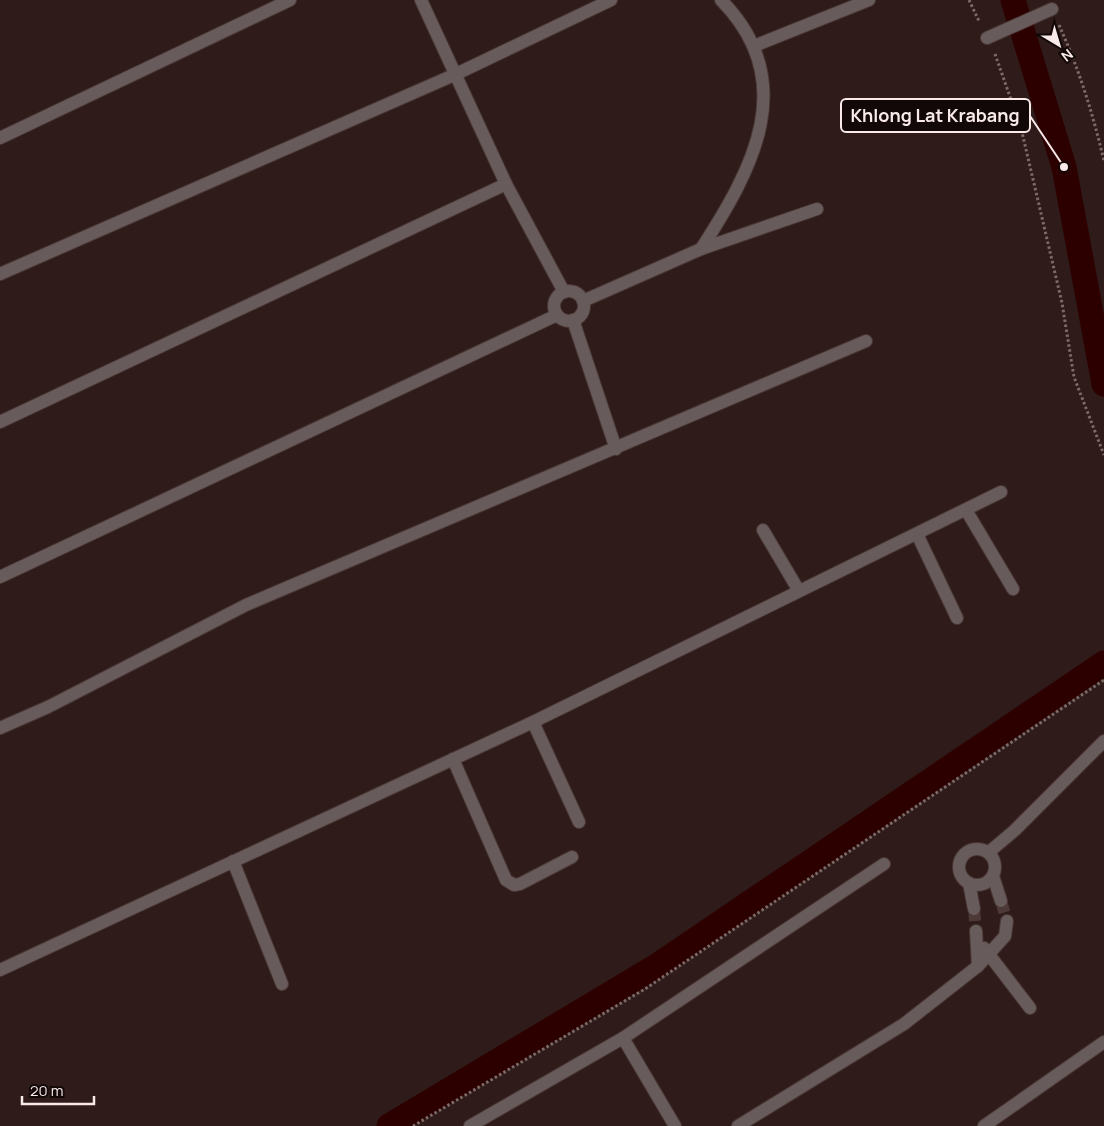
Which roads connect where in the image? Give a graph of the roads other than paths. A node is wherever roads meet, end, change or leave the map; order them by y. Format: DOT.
graph roads {
  1 [pos="290,0"];
  2 [pos="421,0"];
  3 [pos="612,0"];
  4 [pos="721,0"];
  5 [pos="868,0"];
  6 [pos="1048,11"];
  7 [pos="990,37"];
  8 [pos="754,46"];
  9 [pos="454,75"];
  10 [pos="0,138"];
  11 [pos="506,184"];
  12 [pos="817,209"];
  13 [pos="702,249"];
  14 [pos="0,274"];
  15 [pos="564,292"];
  16 [pos="583,301"];
  17 [pos="557,315"];
  18 [pos="574,320"];
  19 [pos="866,341"];
  20 [pos="0,422"];
  21 [pos="616,449"];
  22 [pos="1001,492"];
  23 [pos="966,510"];
  24 [pos="763,530"];
  25 [pos="917,534"];
  26 [pos="0,577"];
  27 [pos="1013,589"];
  28 [pos="799,591"];
  29 [pos="957,618"];
  30 [pos="533,722"];
  31 [pos="0,728"];
  32 [pos="1104,741"];
  33 [pos="453,759"];
  34 [pos="579,822"];
  35 [pos="989,852"];
  36 [pos="572,857"];
  37 [pos="233,861"];
  38 [pos="884,864"];
  39 [pos="993,876"];
  40 [pos="969,883"];
  41 [pos="1001,901"];
  42 [pos="974,908"];
  43 [pos="1007,921"];
  44 [pos="990,954"];
  45 [pos="978,966"];
  46 [pos="0,970"];
  47 [pos="282,984"];
  48 [pos="1030,1008"];
  49 [pos="623,1038"];
  50 [pos="1104,1042"];
  51 [pos="470,1126"];
  52 [pos="675,1126"];
  53 [pos="738,1126"];
  54 [pos="984,1126"];
  1 -- 10 [label="street"];
  2 -- 9 [label="street"];
  3 -- 9 [label="street"];
  4 -- 8 [label="street"];
  5 -- 8 [label="street"];
  6 -- 7 [label="street"];
  8 -- 13 [label="street"];
  9 -- 11 [label="street"];
  9 -- 14 [label="street"];
  11 -- 15 [label="street"];
  11 -- 20 [label="street"];
  12 -- 13 [label="street"];
  13 -- 16 [label="street"];
  15 -- 16 [label="street"];
  15 -- 17 [label="street"];
  16 -- 18 [label="street"];
  17 -- 18 [label="street"];
  17 -- 26 [label="street"];
  18 -- 21 [label="street"];
  19 -- 21 [label="street"];
  21 -- 31 [label="street"];
  22 -- 23 [label="street"];
  23 -- 25 [label="street"];
  23 -- 27 [label="street"];
  24 -- 28 [label="street"];
  25 -- 28 [label="street"];
  25 -- 29 [label="street"];
  28 -- 30 [label="street"];
  30 -- 33 [label="street"];
  30 -- 34 [label="street"];
  32 -- 35 [label="street"];
  33 -- 36 [label="street"];
  33 -- 37 [label="street"];
  35 -- 39 [label="street"];
  35 -- 40 [label="street"];
  37 -- 46 [label="street"];
  37 -- 47 [label="street"];
  38 -- 49 [label="street"];
  39 -- 40 [label="street"];
  39 -- 41 [label="street"];
  40 -- 42 [label="street"];
  43 -- 44 [label="street"];
  44 -- 45 [label="street"];
  44 -- 45 [label="street"];
  44 -- 48 [label="street"];
  45 -- 53 [label="street"];
  49 -- 51 [label="street"];
  49 -- 52 [label="street"];
  50 -- 54 [label="street"];
}
